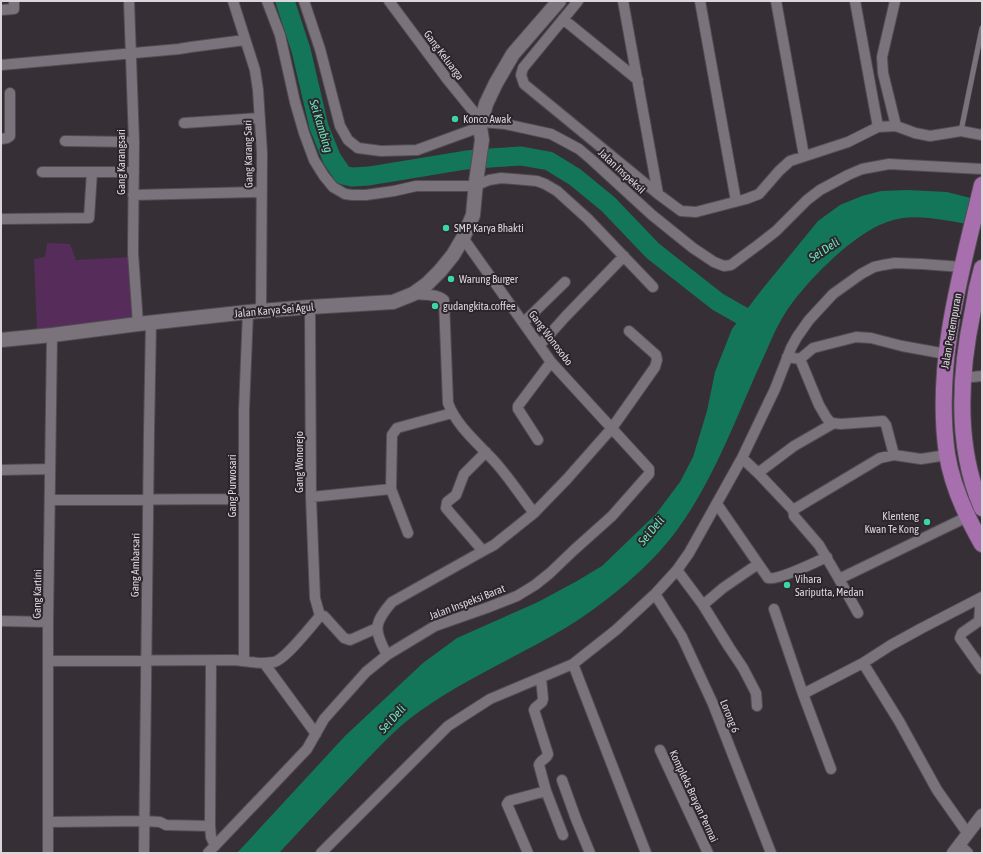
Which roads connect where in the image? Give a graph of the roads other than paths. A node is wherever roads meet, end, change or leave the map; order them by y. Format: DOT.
graph roads {
  1 [pos="14,1"];
  2 [pos="129,1"];
  3 [pos="233,1"];
  4 [pos="267,1"];
  5 [pos="304,1"];
  6 [pos="389,1"];
  7 [pos="559,1"];
  8 [pos="578,1"];
  9 [pos="623,1"];
  10 [pos="700,1"];
  11 [pos="776,1"];
  12 [pos="855,1"];
  13 [pos="895,1"];
  14 [pos="1,10"];
  15 [pos="563,19"];
  16 [pos="982,28"];
  17 [pos="245,40"];
  18 [pos="130,54"];
  19 [pos="1,65"];
  20 [pos="638,80"];
  21 [pos="10,93"];
  22 [pos="260,118"];
  23 [pos="184,123"];
  24 [pos="896,126"];
  25 [pos="878,127"];
  26 [pos="481,130"];
  27 [pos="961,131"];
  28 [pos="982,134"];
  29 [pos="1,139"];
  30 [pos="65,141"];
  31 [pos="134,142"];
  32 [pos="804,156"];
  33 [pos="982,169"];
  34 [pos="42,172"];
  35 [pos="92,172"];
  36 [pos="134,172"];
  37 [pos="476,184"];
  38 [pos="982,185"];
  39 [pos="261,192"];
  40 [pos="658,194"];
  41 [pos="133,195"];
  42 [pos="736,201"];
  43 [pos="1,219"];
  44 [pos="463,238"];
  45 [pos="624,256"];
  46 [pos="964,262"];
  47 [pos="981,275"];
  48 [pos="565,282"];
  49 [pos="652,287"];
  50 [pos="413,294"];
  51 [pos="310,307"];
  52 [pos="255,312"];
  53 [pos="524,322"];
  54 [pos="145,323"];
  55 [pos="629,330"];
  56 [pos="52,335"];
  57 [pos="1,340"];
  58 [pos="540,345"];
  59 [pos="946,354"];
  60 [pos="787,357"];
  61 [pos="800,359"];
  62 [pos="551,362"];
  63 [pos="982,376"];
  64 [pos="962,378"];
  65 [pos="452,413"];
  66 [pos="834,424"];
  67 [pos="612,428"];
  68 [pos="538,440"];
  69 [pos="486,452"];
  70 [pos="894,455"];
  71 [pos="947,455"];
  72 [pos="742,458"];
  73 [pos="50,469"];
  74 [pos="1,470"];
  75 [pos="758,473"];
  76 [pos="391,489"];
  77 [pos="311,497"];
  78 [pos="148,499"];
  79 [pos="244,499"];
  80 [pos="980,499"];
  81 [pos="50,500"];
  82 [pos="717,504"];
  83 [pos="793,510"];
  84 [pos="534,512"];
  85 [pos="967,517"];
  86 [pos="408,533"];
  87 [pos="982,544"];
  88 [pos="483,551"];
  89 [pos="827,557"];
  90 [pos="758,564"];
  91 [pos="677,570"];
  92 [pos="839,579"];
  93 [pos="655,594"];
  94 [pos="980,598"];
  95 [pos="703,605"];
  96 [pos="774,609"];
  97 [pos="858,613"];
  98 [pos="320,616"];
  99 [pos="1,621"];
  100 [pos="48,622"];
  101 [pos="377,628"];
  102 [pos="387,655"];
  103 [pos="146,661"];
  104 [pos="211,661"];
  105 [pos="244,661"];
  106 [pos="49,662"];
  107 [pos="264,663"];
  108 [pos="863,663"];
  109 [pos="573,664"];
  110 [pos="982,669"];
  111 [pos="541,678"];
  112 [pos="803,694"];
  113 [pos="757,706"];
  114 [pos="316,734"];
  115 [pos="660,750"];
  116 [pos="832,769"];
  117 [pos="562,780"];
  118 [pos="546,791"];
  119 [pos="982,815"];
  120 [pos="48,822"];
  121 [pos="144,822"];
  122 [pos="210,826"];
  123 [pos="968,834"];
  124 [pos="563,835"];
  125 [pos="212,849"];
  126 [pos="961,850"];
  127 [pos="48,853"];
  128 [pos="144,853"];
  129 [pos="321,853"];
  130 [pos="528,853"];
  131 [pos="590,853"];
  132 [pos="646,853"];
  133 [pos="708,853"];
  134 [pos="771,853"];
  1 -- 14 [label="street"];
  2 -- 18 [label="street, Gang Karangsari"];
  3 -- 17 [label="street, Gang Karang Sari"];
  4 -- 37 [label="street"];
  5 -- 26 [label="street"];
  6 -- 26 [label="street, Gang Keluarga"];
  7 -- 26 [label="main road, Jalan Karya Sei Agul"];
  8 -- 15 [label="street"];
  9 -- 20 [label="street"];
  10 -- 42 [label="street"];
  11 -- 32 [label="street"];
  12 -- 25 [label="street"];
  13 -- 24 [label="street"];
  15 -- 20 [label="street"];
  15 -- 40 [label="street"];
  16 -- 27 [label="lane"];
  17 -- 18 [label="street"];
  17 -- 22 [label="street, Gang Karang Sari"];
  18 -- 19 [label="street"];
  18 -- 31 [label="street, Gang Karangsari"];
  20 -- 40 [label="street"];
  21 -- 29 [label="street"];
  22 -- 23 [label="street"];
  22 -- 39 [label="street, Gang Karang Sari"];
  24 -- 25 [label="street"];
  24 -- 27 [label="street"];
  25 -- 32 [label="street"];
  26 -- 33 [label="street, Jalan InspeksiI"];
  26 -- 37 [label="main road, Jalan Karya Sei Agul"];
  27 -- 28 [label="street"];
  30 -- 31 [label="street"];
  31 -- 36 [label="street, Gang Karangsari"];
  32 -- 42 [label="street"];
  34 -- 35 [label="street"];
  35 -- 36 [label="street"];
  35 -- 43 [label="street"];
  36 -- 41 [label="street, Gang Karangsari"];
  37 -- 44 [label="main road, Jalan Karya Sei Agul"];
  37 -- 45 [label="street"];
  38 -- 46 [label="highway, Jalan Pertempuran"];
  39 -- 41 [label="street"];
  39 -- 52 [label="street, Gang Karang Sari"];
  40 -- 42 [label="street"];
  41 -- 54 [label="street, Gang Karangsari"];
  44 -- 50 [label="main road, Jalan Karya Sei Agul"];
  44 -- 53 [label="street, Gang Wonosobo"];
  45 -- 49 [label="street"];
  45 -- 58 [label="street"];
  46 -- 59 [label="highway, Jalan Pertempuran"];
  46 -- 60 [label="street"];
  47 -- 64 [label="highway, Jalan Pertempuran"];
  48 -- 53 [label="street"];
  50 -- 51 [label="main road, Jalan Karya Sei Agul"];
  50 -- 65 [label="street"];
  51 -- 52 [label="main road, Jalan Karya Sei Agul"];
  51 -- 77 [label="street, Gang Wonorejo"];
  52 -- 54 [label="main road, Jalan Karya Sei Agul"];
  52 -- 79 [label="street, Gang Purwosari"];
  53 -- 58 [label="street, Gang Wonosobo"];
  54 -- 56 [label="main road, Jalan Karya Sei Agul"];
  54 -- 78 [label="street, Gang Ambarsari"];
  55 -- 67 [label="street"];
  56 -- 57 [label="main road, Jalan Karya Sei Agul"];
  56 -- 73 [label="street, Gang Kartini"];
  58 -- 62 [label="street, Gang Wonosobo"];
  59 -- 61 [label="street"];
  59 -- 71 [label="highway, Jalan Pertempuran"];
  60 -- 61 [label="street"];
  60 -- 72 [label="street"];
  61 -- 66 [label="street"];
  62 -- 67 [label="street, Gang Wonosobo"];
  62 -- 68 [label="street"];
  63 -- 64 [label="street"];
  64 -- 80 [label="highway, Jalan Pertempuran"];
  65 -- 69 [label="street"];
  65 -- 76 [label="street"];
  66 -- 70 [label="street"];
  66 -- 75 [label="street"];
  67 -- 84 [label="street"];
  67 -- 102 [label="street, Jalan Inspeksi Barat"];
  69 -- 84 [label="street"];
  69 -- 88 [label="street"];
  70 -- 71 [label="street"];
  70 -- 83 [label="street"];
  71 -- 85 [label="highway, Jalan Pertempuran"];
  72 -- 75 [label="street"];
  72 -- 82 [label="street"];
  73 -- 74 [label="street"];
  73 -- 81 [label="street, Gang Kartini"];
  75 -- 83 [label="street"];
  76 -- 77 [label="street"];
  76 -- 86 [label="street"];
  77 -- 98 [label="street, Gang Wonorejo"];
  78 -- 79 [label="street"];
  78 -- 81 [label="street"];
  78 -- 103 [label="street, Gang Ambarsari"];
  79 -- 105 [label="street, Gang Purwosari"];
  81 -- 100 [label="street, Gang Kartini"];
  82 -- 90 [label="street"];
  82 -- 91 [label="street"];
  83 -- 89 [label="street"];
  84 -- 88 [label="street"];
  85 -- 87 [label="highway, Jalan Pertempuran"];
  85 -- 92 [label="street"];
  88 -- 101 [label="street"];
  89 -- 90 [label="street"];
  89 -- 92 [label="street"];
  90 -- 95 [label="street"];
  91 -- 93 [label="street"];
  91 -- 95 [label="street"];
  92 -- 97 [label="street"];
  93 -- 109 [label="street"];
  93 -- 134 [label="street, Lorong 6"];
  94 -- 108 [label="street"];
  94 -- 110 [label="street"];
  95 -- 113 [label="street"];
  96 -- 112 [label="street"];
  98 -- 101 [label="street"];
  98 -- 107 [label="street"];
  99 -- 100 [label="street"];
  100 -- 106 [label="street, Gang Kartini"];
  101 -- 102 [label="street"];
  102 -- 114 [label="street, Jalan Inspeksi Barat"];
  103 -- 104 [label="street"];
  103 -- 106 [label="street"];
  103 -- 121 [label="street, Gang Ambarsari"];
  104 -- 105 [label="street"];
  104 -- 122 [label="street"];
  105 -- 107 [label="street"];
  106 -- 120 [label="street, Gang Kartini"];
  107 -- 114 [label="street"];
  108 -- 112 [label="street"];
  108 -- 123 [label="street"];
  109 -- 111 [label="street"];
  109 -- 132 [label="street"];
  111 -- 118 [label="street"];
  111 -- 129 [label="street"];
  112 -- 116 [label="street"];
  114 -- 125 [label="street, Jalan Inspeksi Barat"];
  115 -- 133 [label="street, Kompleks Brayan Permai"];
  117 -- 131 [label="street"];
  118 -- 124 [label="street"];
  118 -- 130 [label="street"];
  119 -- 123 [label="street"];
  120 -- 121 [label="street"];
  120 -- 127 [label="street, Gang Kartini"];
  121 -- 122 [label="street"];
  121 -- 128 [label="street, Gang Ambarsari"];
  122 -- 125 [label="street"];
  123 -- 126 [label="street"];
}
